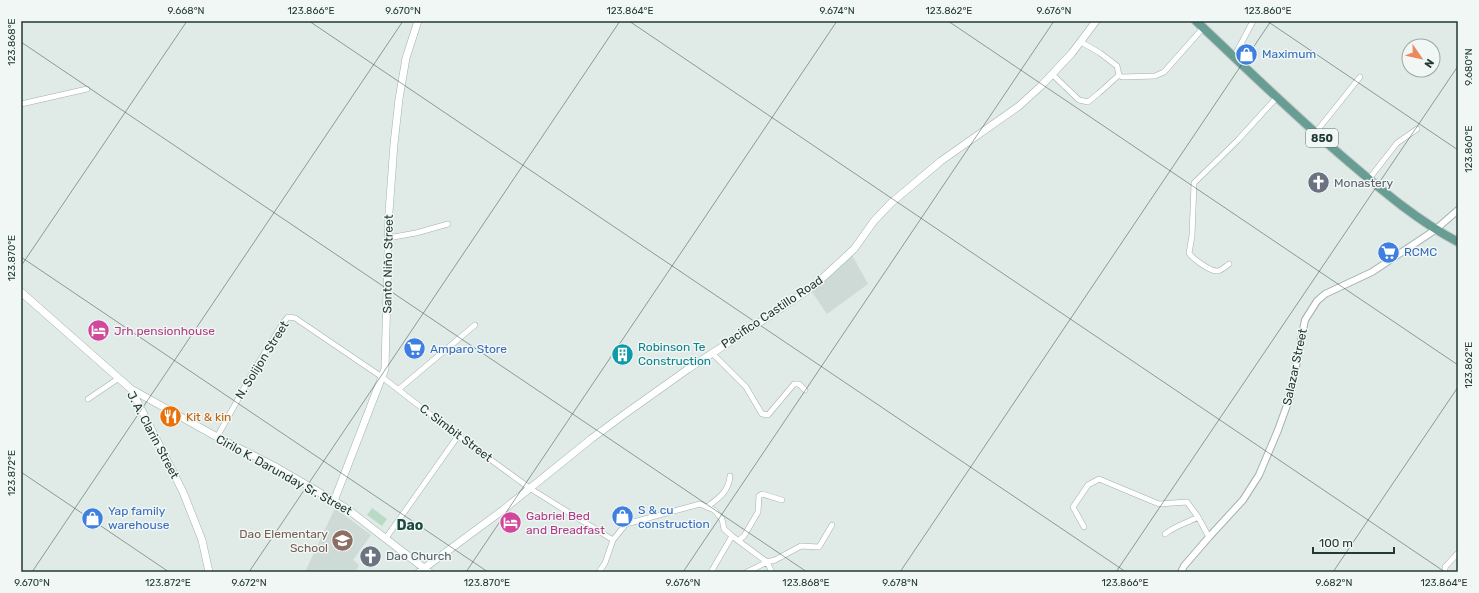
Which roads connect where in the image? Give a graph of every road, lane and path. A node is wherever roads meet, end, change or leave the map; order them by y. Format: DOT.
graph roads {
  1 [pos="418,21"];
  2 [pos="1096,21"];
  3 [pos="1196,21"];
  4 [pos="1253,21"];
  5 [pos="1203,28"];
  6 [pos="1081,42"];
  7 [pos="1234,57"];
  8 [pos="1053,75"];
  9 [pos="1118,75"];
  10 [pos="1360,77"];
  11 [pos="87,89"];
  12 [pos="1277,97"];
  13 [pos="21,104"];
  14 [pos="1417,129"];
  15 [pos="1316,132"];
  16 [pos="1369,179"];
  17 [pos="1458,210"];
  18 [pos="448,224"];
  19 [pos="1436,230"];
  20 [pos="388,238"];
  21 [pos="1458,242"];
  22 [pos="1229,264"];
  23 [pos="21,292"];
  24 [pos="475,325"];
  25 [pos="712,353"];
  26 [pos="382,377"];
  27 [pos="119,378"];
  28 [pos="131,389"];
  29 [pos="399,390"];
  30 [pos="805,390"];
  31 [pos="88,399"];
  32 [pos="458,436"];
  33 [pos="217,437"];
  34 [pos="730,476"];
  35 [pos="531,489"];
  36 [pos="782,500"];
  37 [pos="334,501"];
  38 [pos="707,507"];
  39 [pos="1198,517"];
  40 [pos="832,525"];
  41 [pos="1084,527"];
  42 [pos="1166,534"];
  43 [pos="732,536"];
  44 [pos="1209,537"];
  45 [pos="386,538"];
  46 [pos="613,540"];
  47 [pos="739,540"];
  48 [pos="1458,553"];
  49 [pos="766,562"];
  50 [pos="424,570"];
  51 [pos="209,572"];
  52 [pos="599,572"];
  53 [pos="711,572"];
  54 [pos="747,572"];
  55 [pos="772,572"];
  56 [pos="1182,572"];
  57 [pos="1445,572"];
  1 -- 20 [label="main road, Santo Niño Street"];
  2 -- 6 [label="main road, Pacifico Castillo Road"];
  3 -- 5 [label="main road, 850"];
  4 -- 7 [label="street"];
  5 -- 7 [label="main road, 850"];
  5 -- 9 [label="street"];
  6 -- 8 [label="main road, Pacifico Castillo Road"];
  6 -- 9 [label="street"];
  7 -- 12 [label="main road, 850"];
  8 -- 9 [label="street"];
  8 -- 25 [label="main road, Pacifico Castillo Road"];
  10 -- 15 [label="street"];
  11 -- 13 [label="street"];
  12 -- 15 [label="main road, 850"];
  12 -- 22 [label="street"];
  14 -- 16 [label="street"];
  15 -- 16 [label="main road, 850"];
  16 -- 19 [label="main road, 850"];
  17 -- 19 [label="street, Salazar Street"];
  18 -- 20 [label="street"];
  19 -- 21 [label="main road, 850"];
  19 -- 44 [label="street, Salazar Street"];
  20 -- 26 [label="main road, Santo Niño Street"];
  23 -- 27 [label="main road, J. A. Clarin Street"];
  24 -- 29 [label="street"];
  25 -- 30 [label="street"];
  25 -- 35 [label="main road, Pacifico Castillo Road"];
  26 -- 29 [label="street, C. Simbit Street"];
  26 -- 33 [label="street, N. Solijon Street"];
  26 -- 37 [label="main road, Santo Niño Street"];
  27 -- 28 [label="main road, J. A. Clarin Street"];
  27 -- 31 [label="street"];
  28 -- 33 [label="main road, Cirilo K. Darunday Sr. Street"];
  28 -- 51 [label="main road, J. A. Clarin Street"];
  29 -- 32 [label="street, C. Simbit Street"];
  32 -- 35 [label="street, C. Simbit Street"];
  32 -- 45 [label="street"];
  33 -- 37 [label="main road, Cirilo K. Darunday Sr. Street"];
  34 -- 38 [label="street"];
  35 -- 46 [label="street, C. Simbit Street"];
  35 -- 50 [label="main road, Pacifico Castillo Road"];
  36 -- 47 [label="street"];
  37 -- 45 [label="main road, Cirilo K. Darunday Sr. Street"];
  38 -- 43 [label="street"];
  38 -- 46 [label="street"];
  39 -- 41 [label="street"];
  39 -- 42 [label="street"];
  39 -- 44 [label="street"];
  40 -- 49 [label="street"];
  43 -- 47 [label="street"];
  43 -- 53 [label="street"];
  44 -- 56 [label="street, Salazar Street"];
  45 -- 50 [label="main road, Cirilo K. Darunday Sr. Street"];
  46 -- 52 [label="street"];
  47 -- 49 [label="street"];
  48 -- 57 [label="street"];
  49 -- 54 [label="street"];
  49 -- 55 [label="street"];
}
